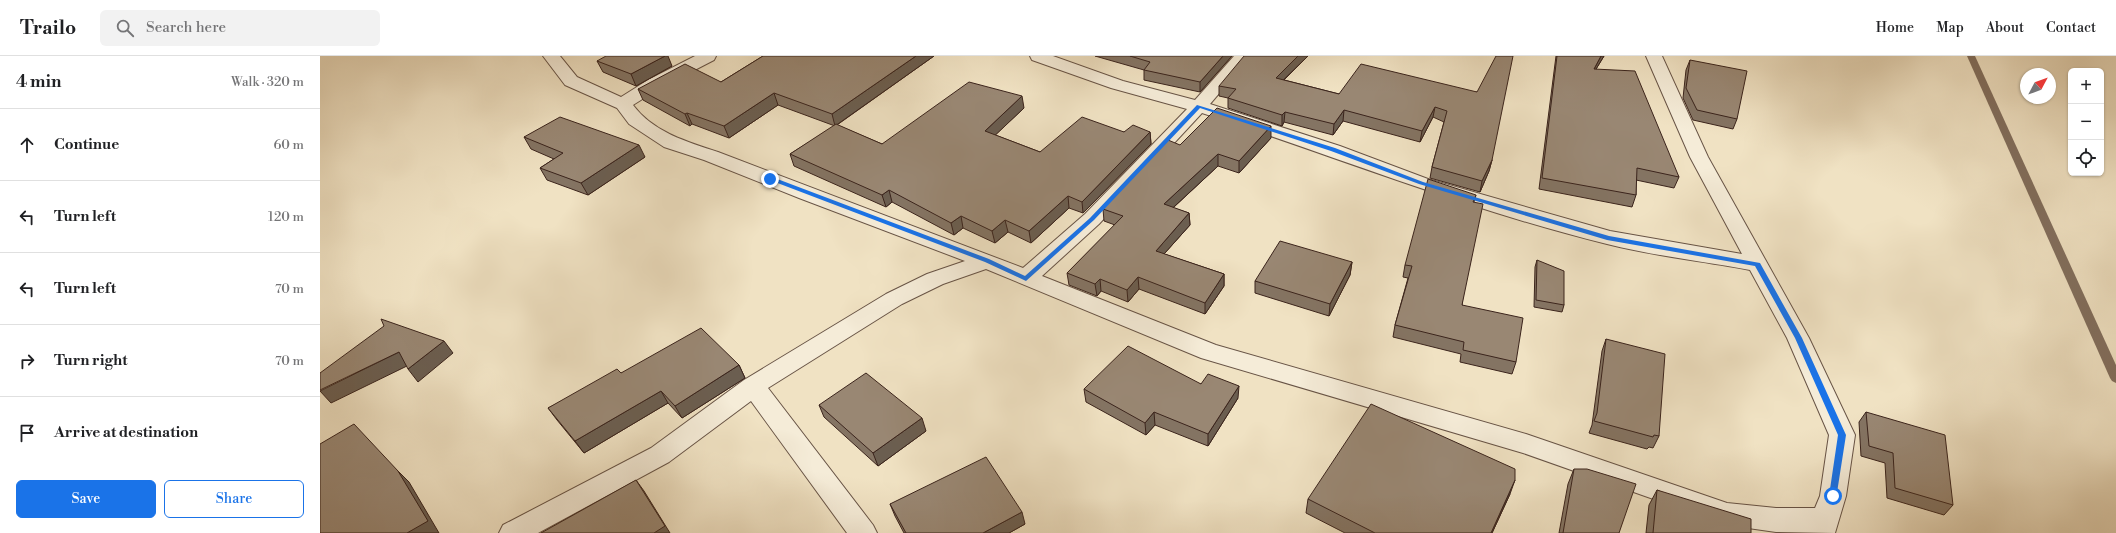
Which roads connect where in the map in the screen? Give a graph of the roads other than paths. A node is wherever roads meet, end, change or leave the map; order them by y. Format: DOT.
graph roads {
  1 [pos="551,56"];
  2 [pos="708,56"];
  3 [pos="1038,56"];
  4 [pos="1243,56"];
  5 [pos="1652,56"];
  6 [pos="623,104"];
  7 [pos="1199,106"];
  8 [pos="987,261"];
  9 [pos="1758,264"];
  10 [pos="1026,278"];
  11 [pos="753,386"];
  12 [pos="1822,526"];
  13 [pos="513,533"];
  14 [pos="863,533"];
  1 -- 6 [label="street"];
  2 -- 6 [label="street"];
  3 -- 7 [label="street"];
  4 -- 7 [label="street"];
  5 -- 9 [label="street"];
  6 -- 8 [label="street"];
  7 -- 9 [label="street"];
  7 -- 10 [label="street"];
  8 -- 10 [label="street"];
  8 -- 11 [label="street"];
  9 -- 12 [label="street"];
  10 -- 12 [label="street"];
  11 -- 13 [label="street"];
  11 -- 14 [label="street"];
}
